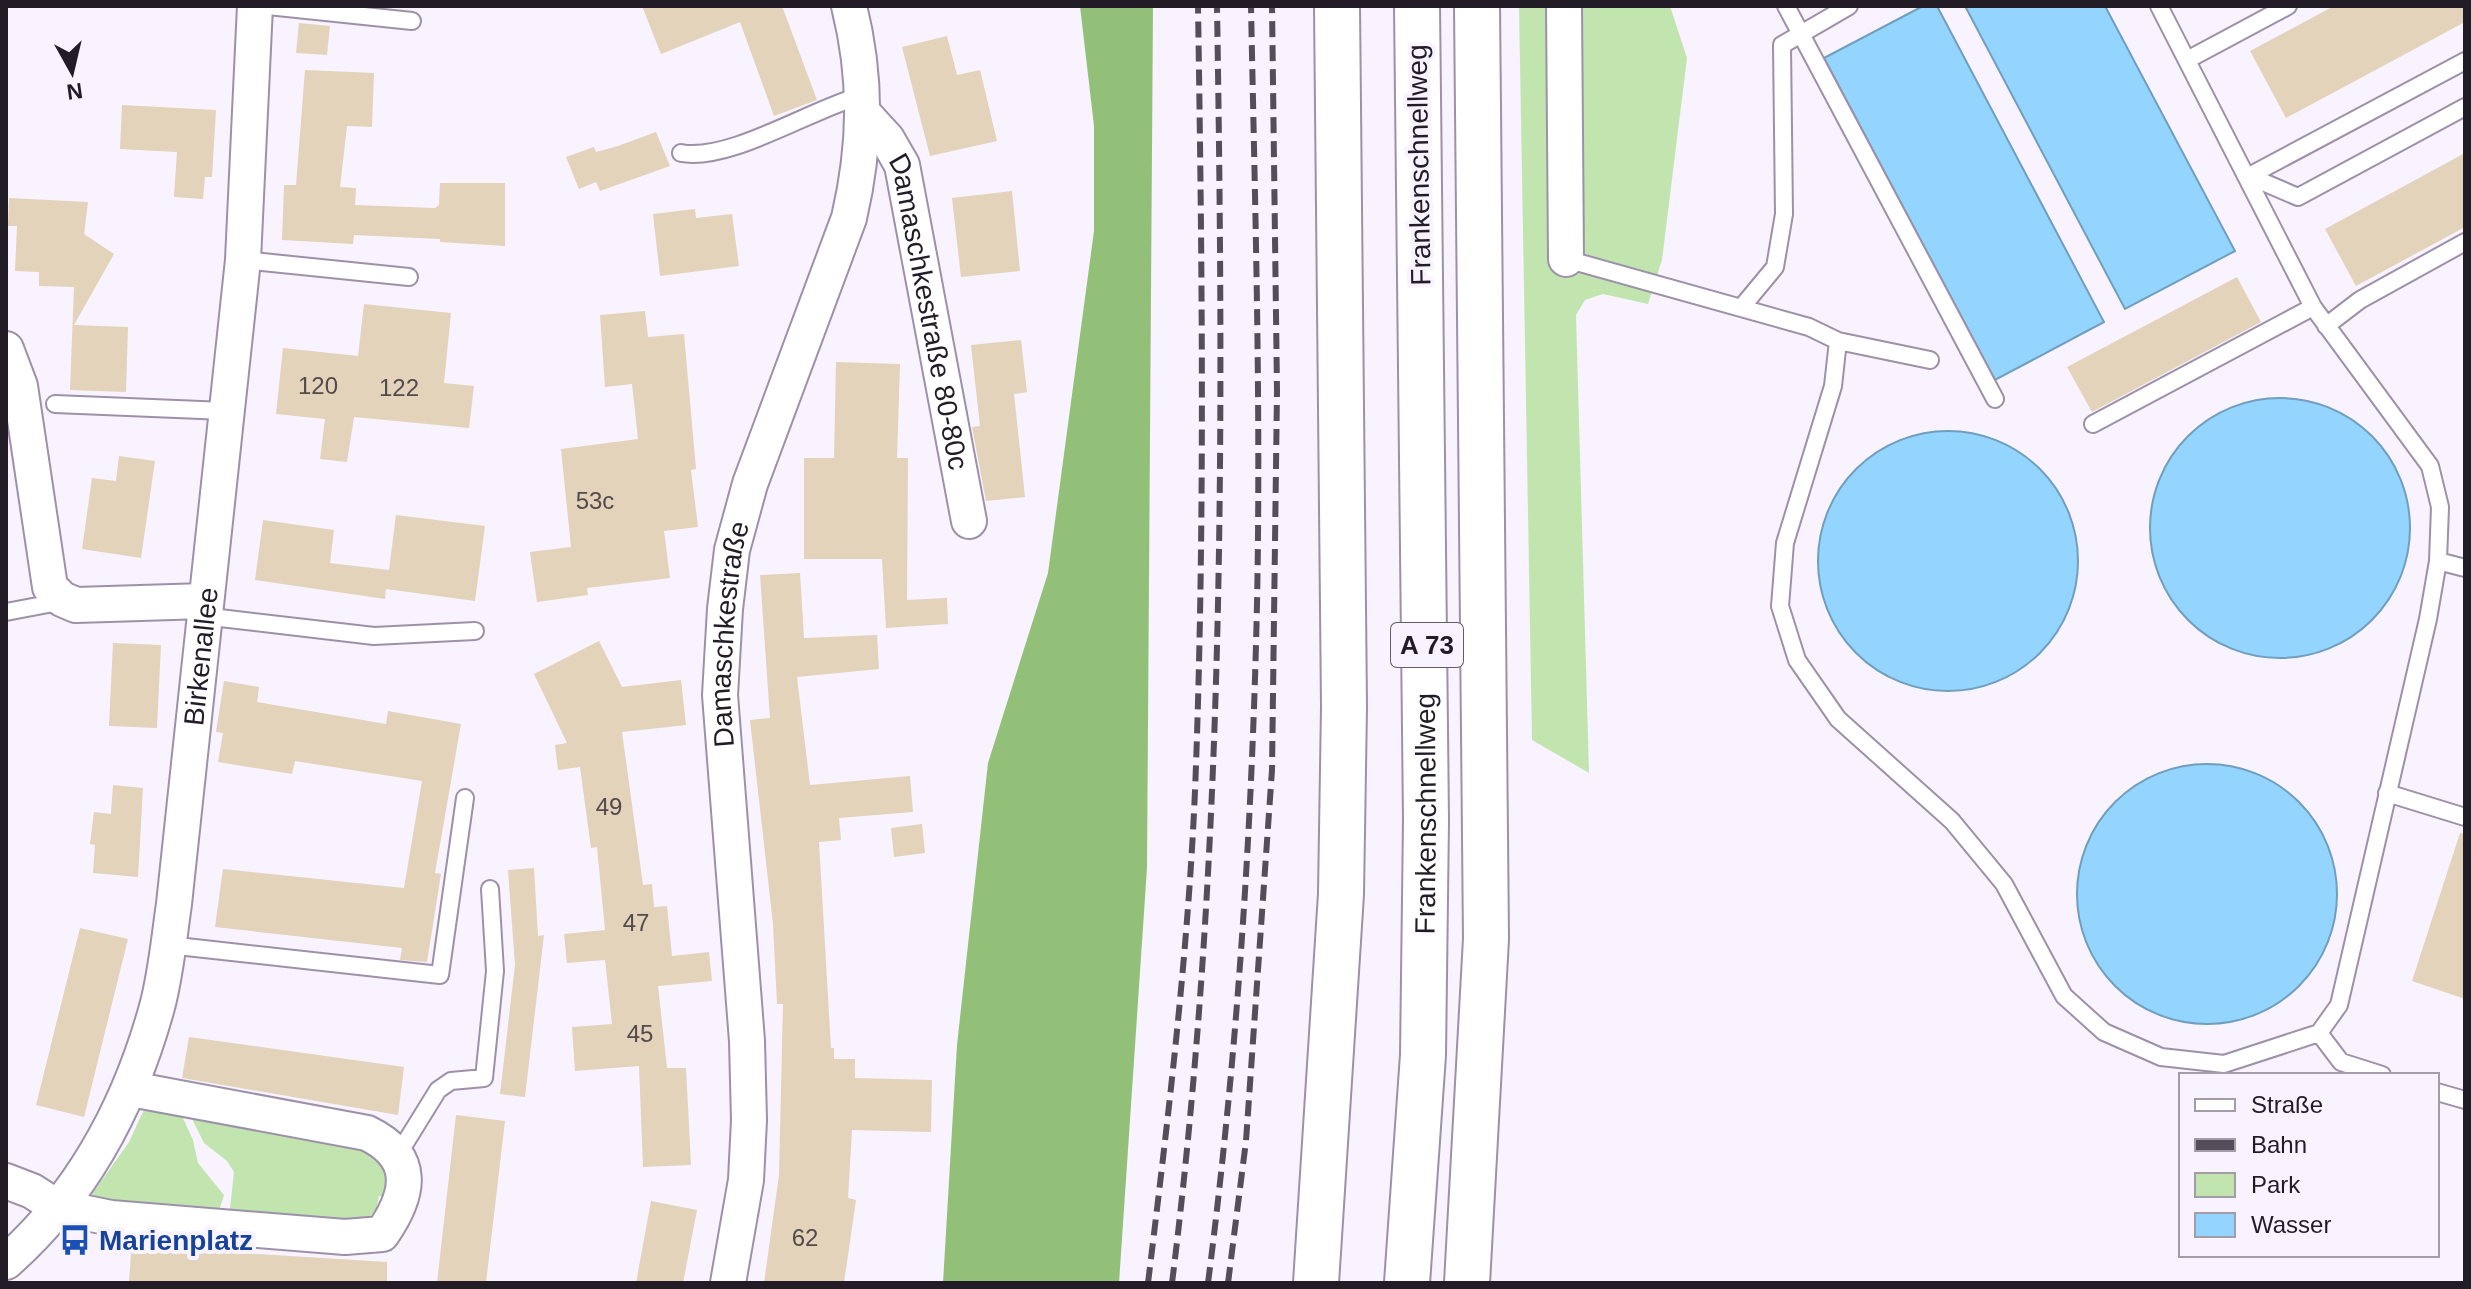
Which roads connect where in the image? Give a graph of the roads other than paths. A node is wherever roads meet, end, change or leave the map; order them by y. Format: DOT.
graph roads {
  1 [pos="255,6"];
  2 [pos="268,6"];
  3 [pos="849,6"];
  4 [pos="1337,6"];
  5 [pos="1417,6"];
  6 [pos="1477,6"];
  7 [pos="1564,6"];
  8 [pos="1786,6"];
  9 [pos="1849,6"];
  10 [pos="2159,6"];
  11 [pos="2288,6"];
  12 [pos="412,21"];
  13 [pos="1801,32"];
  14 [pos="2187,60"];
  15 [pos="2465,61"];
  16 [pos="864,105"];
  17 [pos="2465,107"];
  18 [pos="681,153"];
  19 [pos="2249,176"];
  20 [pos="2465,242"];
  21 [pos="1566,259"];
  22 [pos="243,260"];
  23 [pos="409,277"];
  24 [pos="2313,307"];
  25 [pos="1741,308"];
  26 [pos="2326,326"];
  27 [pos="1838,341"];
  28 [pos="6,349"];
  29 [pos="1930,360"];
  30 [pos="1995,399"];
  31 [pos="55,404"];
  32 [pos="225,411"];
  33 [pos="2093,424"];
  34 [pos="969,521"];
  35 [pos="2438,561"];
  36 [pos="2465,568"];
  37 [pos="66,600"];
  38 [pos="204,608"];
  39 [pos="6,612"];
  40 [pos="475,631"];
  41 [pos="2387,793"];
  42 [pos="465,798"];
  43 [pos="2465,817"];
  44 [pos="490,889"];
  45 [pos="168,945"];
  46 [pos="2319,1033"];
  47 [pos="2376,1073"];
  48 [pos="131,1089"];
  49 [pos="2439,1093"];
  50 [pos="2465,1100"];
  51 [pos="399,1153"];
  52 [pos="6,1181"];
  53 [pos="57,1207"];
  54 [pos="6,1262"];
  55 [pos="728,1283"];
  56 [pos="1316,1283"];
  57 [pos="1407,1283"];
  58 [pos="1467,1283"];
  1 -- 22 [label="street, Birkenallee"];
  2 -- 12 [label="lane"];
  3 -- 16 [label="street, Damaschkestraße"];
  4 -- 56 [label="main road"];
  5 -- 57 [label="main road, Frankenschnellweg / A 73"];
  6 -- 58 [label="main road, Frankenschnellweg / A 73"];
  7 -- 21 [label="street"];
  8 -- 13 [label="lane"];
  9 -- 13 [label="lane"];
  10 -- 14 [label="lane"];
  11 -- 14 [label="lane"];
  13 -- 25 [label="lane"];
  13 -- 30 [label="lane"];
  14 -- 19 [label="lane"];
  15 -- 19 [label="lane"];
  16 -- 18 [label="lane"];
  16 -- 34 [label="street, Damaschkestraße 80-80c"];
  16 -- 55 [label="street, Damaschkestraße"];
  17 -- 19 [label="lane"];
  19 -- 24 [label="lane"];
  20 -- 26 [label="lane"];
  21 -- 25 [label="lane"];
  22 -- 23 [label="lane"];
  22 -- 32 [label="street, Birkenallee"];
  24 -- 26 [label="lane"];
  24 -- 33 [label="lane"];
  25 -- 27 [label="lane"];
  26 -- 35 [label="lane"];
  27 -- 29 [label="lane"];
  27 -- 46 [label="lane"];
  28 -- 37 [label="street"];
  31 -- 32 [label="lane"];
  32 -- 38 [label="street, Birkenallee"];
  35 -- 36 [label="lane"];
  35 -- 41 [label="lane"];
  37 -- 38 [label="street"];
  37 -- 39 [label="lane"];
  38 -- 40 [label="lane"];
  38 -- 45 [label="street, Birkenallee"];
  41 -- 43 [label="lane"];
  41 -- 46 [label="lane"];
  42 -- 45 [label="lane"];
  44 -- 51 [label="lane"];
  45 -- 48 [label="street, Birkenallee"];
  46 -- 47 [label="lane"];
  48 -- 51 [label="street"];
  48 -- 53 [label="street, Birkenallee"];
  49 -- 50 [label="lane"];
  51 -- 53 [label="street"];
  52 -- 53 [label="street"];
  53 -- 54 [label="street, Birkenallee"];
}
